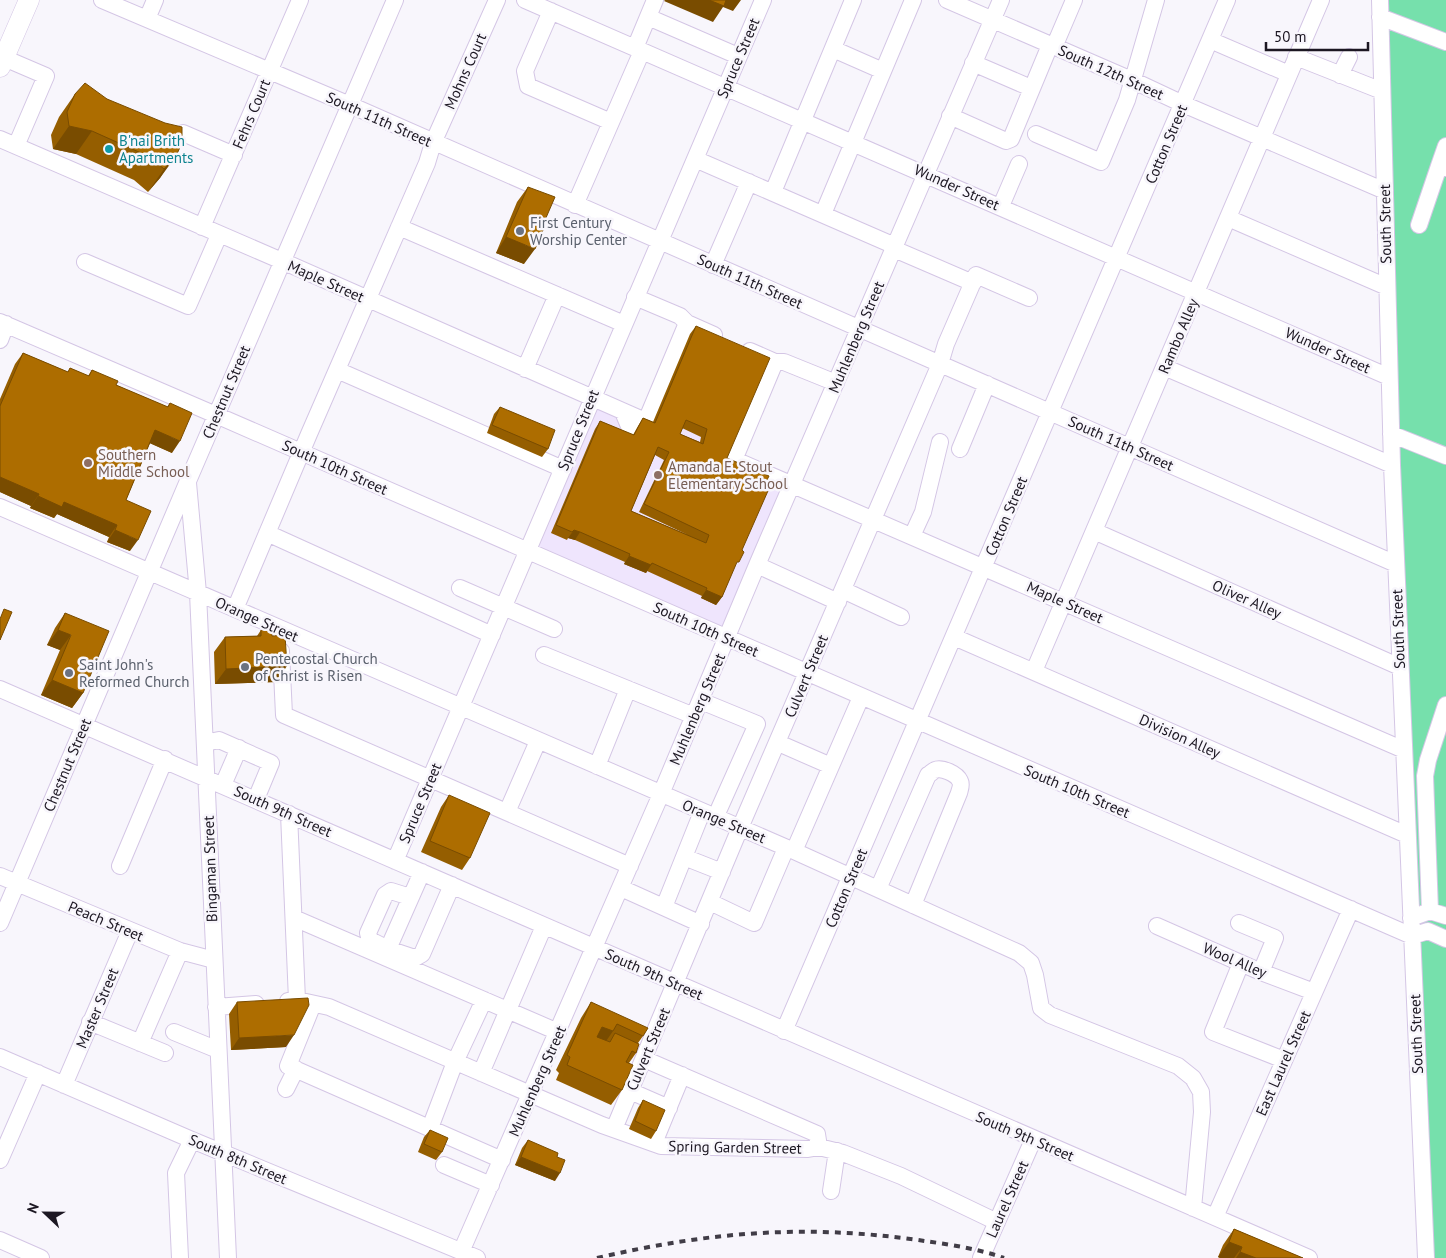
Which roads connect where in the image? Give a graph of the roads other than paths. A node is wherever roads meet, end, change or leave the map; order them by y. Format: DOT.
graph roads {
  1 [pos="29,0"];
  2 [pos="102,0"];
  3 [pos="155,0"];
  4 [pos="300,0"];
  5 [pos="395,0"];
  6 [pos="497,0"];
  7 [pos="525,0"];
  8 [pos="655,0"];
  9 [pos="763,0"];
  10 [pos="853,0"];
  11 [pos="912,0"];
  12 [pos="947,0"];
  13 [pos="1001,0"];
  14 [pos="1074,0"];
  15 [pos="1156,0"];
  16 [pos="1227,0"];
  17 [pos="1321,0"];
  18 [pos="1380,0"];
  19 [pos="551,11"];
  20 [pos="1380,17"];
  21 [pos="648,18"];
  22 [pos="146,19"];
  23 [pos="992,20"];
  24 [pos="1210,40"];
  25 [pos="1446,42"];
  26 [pos="1052,46"];
  27 [pos="638,49"];
  28 [pos="833,49"];
  29 [pos="738,56"];
  30 [pos="1296,57"];
  31 [pos="1349,57"];
  32 [pos="2,62"];
  33 [pos="973,63"];
  34 [pos="883,71"];
  35 [pos="270,72"];
  36 [pos="1289,74"];
  37 [pos="1340,75"];
  38 [pos="1134,81"];
  39 [pos="726,87"];
  40 [pos="1032,88"];
  41 [pos="1382,92"];
  42 [pos="1182,104"];
  43 [pos="350,105"];
  44 [pos="950,116"];
  45 [pos="803,120"];
  46 [pos="611,122"];
  47 [pos="183,132"];
  48 [pos="1036,134"];
  49 [pos="1262,137"];
  50 [pos="0,139"];
  51 [pos="853,142"];
  52 [pos="433,143"];
  53 [pos="16,146"];
  54 [pos="1446,146"];
  55 [pos="234,155"];
  56 [pos="695,159"];
  57 [pos="1019,164"];
  58 [pos="1443,167"];
  59 [pos="926,174"];
  60 [pos="749,182"];
  61 [pos="1385,191"];
  62 [pos="773,192"];
  63 [pos="575,205"];
  64 [pos="1001,206"];
  65 [pos="823,214"];
  66 [pos="1228,218"];
  67 [pos="1419,225"];
  68 [pos="399,226"];
  69 [pos="202,227"];
  70 [pos="219,234"];
  71 [pos="660,241"];
  72 [pos="895,247"];
  73 [pos="1117,258"];
  74 [pos="282,261"];
  75 [pos="85,262"];
  76 [pos="713,265"];
  77 [pos="973,283"];
  78 [pos="1387,287"];
  79 [pos="1196,292"];
  80 [pos="557,295"];
  81 [pos="635,297"];
  82 [pos="1029,298"];
  83 [pos="368,300"];
  84 [pos="687,323"];
  85 [pos="624,324"];
  86 [pos="2,329"];
  87 [pos="860,329"];
  88 [pos="775,362"];
  89 [pos="940,364"];
  90 [pos="1164,367"];
  91 [pos="525,369"];
  92 [pos="337,370"];
  93 [pos="1389,377"];
  94 [pos="836,383"];
  95 [pos="987,384"];
  96 [pos="592,398"];
  97 [pos="1051,412"];
  98 [pos="216,414"];
  99 [pos="1391,434"];
  100 [pos="940,442"];
  101 [pos="1130,447"];
  102 [pos="960,450"];
  103 [pos="302,453"];
  104 [pos="1446,456"];
  105 [pos="1392,465"];
  106 [pos="562,469"];
  107 [pos="188,481"];
  108 [pos="792,485"];
  109 [pos="0,507"];
  110 [pos="874,519"];
  111 [pos="1094,531"];
  112 [pos="267,533"];
  113 [pos="912,536"];
  114 [pos="527,551"];
  115 [pos="1396,564"];
  116 [pos="757,565"];
  117 [pos="984,567"];
  118 [pos="149,572"];
  119 [pos="460,588"];
  120 [pos="198,593"];
  121 [pos="840,596"];
  122 [pos="1064,602"];
  123 [pos="504,606"];
  124 [pos="235,609"];
  125 [pos="901,617"];
  126 [pos="554,628"];
  127 [pos="280,629"];
  128 [pos="492,634"];
  129 [pos="954,636"];
  130 [pos="727,638"];
  131 [pos="544,655"];
  132 [pos="1400,667"];
  133 [pos="1034,671"];
  134 [pos="808,673"];
  135 [pos="0,689"];
  136 [pos="628,689"];
  137 [pos="862,697"];
  138 [pos="1446,705"];
  139 [pos="461,707"];
  140 [pos="697,709"];
  141 [pos="918,721"];
  142 [pos="84,725"];
  143 [pos="538,741"];
  144 [pos="778,741"];
  145 [pos="205,743"];
  146 [pos="239,748"];
  147 [pos="1404,750"];
  148 [pos="165,759"];
  149 [pos="597,766"];
  150 [pos="831,766"];
  151 [pos="206,778"];
  152 [pos="430,779"];
  153 [pos="224,785"];
  154 [pos="661,794"];
  155 [pos="256,800"];
  156 [pos="507,812"];
  157 [pos="289,814"];
  158 [pos="709,815"];
  159 [pos="740,828"];
  160 [pos="1407,835"];
  161 [pos="790,850"];
  162 [pos="684,856"];
  163 [pos="395,860"];
  164 [pos="120,866"];
  165 [pos="630,866"];
  166 [pos="422,872"];
  167 [pos="722,872"];
  168 [pos="0,876"];
  169 [pos="851,876"];
  170 [pos="17,883"];
  171 [pos="452,885"];
  172 [pos="621,888"];
  173 [pos="878,889"];
  174 [pos="410,897"];
  175 [pos="710,902"];
  176 [pos="913,905"];
  177 [pos="664,907"];
  178 [pos="1351,909"];
  179 [pos="1438,914"];
  180 [pos="294,918"];
  181 [pos="1411,918"];
  182 [pos="0,923"];
  183 [pos="1239,923"];
  184 [pos="700,924"];
  185 [pos="544,926"];
  186 [pos="1157,926"];
  187 [pos="130,931"];
  188 [pos="1412,936"];
  189 [pos="1446,939"];
  190 [pos="594,948"];
  191 [pos="388,949"];
  192 [pos="180,952"];
  193 [pos="214,960"];
  194 [pos="1241,963"];
  195 [pos="1261,972"];
  196 [pos="676,984"];
  197 [pos="1314,992"];
  198 [pos="484,1000"];
  199 [pos="305,1002"];
  200 [pos="216,1007"];
  201 [pos="508,1010"];
  202 [pos="90,1022"];
  203 [pos="784,1031"];
  204 [pos="174,1032"];
  205 [pos="558,1032"];
  206 [pos="631,1038"];
  207 [pos="140,1043"];
  208 [pos="218,1050"];
  209 [pos="647,1052"];
  210 [pos="165,1053"];
  211 [pos="0,1057"];
  212 [pos="1284,1060"];
  213 [pos="455,1062"];
  214 [pos="296,1070"];
  215 [pos="38,1073"];
  216 [pos="481,1073"];
  217 [pos="682,1076"];
  218 [pos="64,1085"];
  219 [pos="286,1089"];
  220 [pos="630,1091"];
  221 [pos="531,1095"];
  222 [pos="669,1108"];
  223 [pos="430,1128"];
  224 [pos="614,1129"];
  225 [pos="192,1140"];
  226 [pos="1033,1140"];
  227 [pos="654,1143"];
  228 [pos="819,1147"];
  229 [pos="837,1151"];
  230 [pos="223,1152"];
  231 [pos="0,1160"];
  232 [pos="502,1160"];
  233 [pos="444,1165"];
  234 [pos="491,1185"];
  235 [pos="831,1191"];
  236 [pos="1193,1208"];
  237 [pos="1214,1217"];
  238 [pos="997,1222"];
  239 [pos="0,1240"];
  240 [pos="461,1252"];
  241 [pos="41,1258"];
  242 [pos="180,1258"];
  243 [pos="228,1258"];
  244 [pos="477,1258"];
  245 [pos="981,1258"];
  246 [pos="1309,1258"];
  247 [pos="1426,1258"];
  1 -- 32 [label="main road"];
  2 -- 22 [label="street, South 11th Street"];
  3 -- 22 [label="street"];
  4 -- 35 [label="street, Fehrs Court"];
  5 -- 43 [label="street, Chestnut Street"];
  6 -- 52 [label="street, Mohns Court"];
  7 -- 19 [label="street, Wunder Street"];
  8 -- 21 [label="street"];
  9 -- 29 [label="street, Spruce Street"];
  10 -- 28 [label="street"];
  11 -- 34 [label="street"];
  12 -- 23 [label="street, South 12th Street"];
  13 -- 23 [label="street, Muhlenberg Street"];
  14 -- 26 [label="street"];
  15 -- 38 [label="street"];
  16 -- 24 [label="street, Cotton Street"];
  17 -- 30 [label="street, Rambo Alley"];
  18 -- 20 [label="street, South Street"];
  19 -- 27 [label="street, Wunder Street"];
  19 -- 46 [label="street"];
  20 -- 25 [label="street"];
  20 -- 41 [label="street, South Street"];
  21 -- 27 [label="street"];
  21 -- 29 [label="street"];
  22 -- 35 [label="street, South 11th Street"];
  23 -- 26 [label="street, South 12th Street"];
  23 -- 33 [label="street, Muhlenberg Street"];
  24 -- 36 [label="street"];
  24 -- 42 [label="street, Cotton Street"];
  26 -- 38 [label="street, South 12th Street"];
  26 -- 40 [label="street"];
  27 -- 39 [label="street, Wunder Street"];
  27 -- 46 [label="street"];
  28 -- 34 [label="street"];
  28 -- 45 [label="street"];
  29 -- 39 [label="street, Spruce Street"];
  30 -- 36 [label="street, Rambo Alley"];
  30 -- 37 [label="street"];
  31 -- 37 [label="street"];
  32 -- 53 [label="street"];
  33 -- 40 [label="street"];
  33 -- 44 [label="street, Muhlenberg Street"];
  34 -- 51 [label="street"];
  35 -- 43 [label="street, South 11th Street"];
  35 -- 55 [label="street, Fehrs Court"];
  36 -- 49 [label="street, Rambo Alley"];
  37 -- 41 [label="street"];
  38 -- 42 [label="street, South 12th Street"];
  38 -- 48 [label="street"];
  39 -- 45 [label="street, Wunder Street"];
  39 -- 56 [label="street, Spruce Street"];
  40 -- 44 [label="street"];
  41 -- 61 [label="street, South Street"];
  42 -- 49 [label="street, South 12th Street"];
  42 -- 73 [label="street, Cotton Street"];
  43 -- 52 [label="street, South 11th Street"];
  43 -- 74 [label="street, Chestnut Street"];
  44 -- 59 [label="street, Muhlenberg Street"];
  45 -- 51 [label="street, Wunder Street"];
  45 -- 62 [label="street"];
  46 -- 63 [label="street"];
  47 -- 55 [label="street"];
  49 -- 61 [label="street, South 12th Street"];
  49 -- 66 [label="street, Rambo Alley"];
  50 -- 53 [label="street, Maple Street"];
  51 -- 59 [label="street, Wunder Street"];
  51 -- 65 [label="street"];
  52 -- 63 [label="street, South 11th Street"];
  52 -- 68 [label="street, Mohns Court"];
  53 -- 69 [label="street, Maple Street"];
  54 -- 58 [label="street"];
  55 -- 69 [label="street, Fehrs Court"];
  56 -- 60 [label="street"];
  56 -- 71 [label="street, Spruce Street"];
  57 -- 64 [label="street"];
  58 -- 67 [label="street"];
  59 -- 64 [label="street, Wunder Street"];
  59 -- 72 [label="street, Muhlenberg Street"];
  60 -- 62 [label="street"];
  60 -- 76 [label="street"];
  61 -- 78 [label="street, South Street"];
  62 -- 65 [label="street"];
  63 -- 71 [label="street, South 11th Street"];
  64 -- 73 [label="street, Wunder Street"];
  65 -- 72 [label="street"];
  66 -- 78 [label="street"];
  66 -- 79 [label="street, Rambo Alley"];
  68 -- 80 [label="street"];
  68 -- 83 [label="street, Mohns Court"];
  69 -- 70 [label="street, Maple Street"];
  70 -- 74 [label="street, Maple Street"];
  70 -- 75 [label="street"];
  71 -- 76 [label="street, South 11th Street"];
  71 -- 81 [label="street, Spruce Street"];
  72 -- 77 [label="street"];
  72 -- 87 [label="street, Muhlenberg Street"];
  73 -- 79 [label="street, Wunder Street"];
  73 -- 97 [label="street, Cotton Street"];
  74 -- 83 [label="street, Maple Street"];
  74 -- 98 [label="street, Chestnut Street"];
  76 -- 87 [label="street, South 11th Street"];
  77 -- 82 [label="street"];
  77 -- 89 [label="street, Culvert Street"];
  78 -- 93 [label="street, South Street"];
  79 -- 90 [label="street, Rambo Alley"];
  79 -- 93 [label="street, Wunder Street"];
  80 -- 85 [label="street"];
  80 -- 91 [label="street"];
  81 -- 84 [label="street"];
  81 -- 85 [label="street, Spruce Street"];
  83 -- 91 [label="street, Maple Street"];
  83 -- 92 [label="street, Mohns Court"];
  84 -- 88 [label="street"];
  84 -- 96 [label="street, Maple Street"];
  85 -- 96 [label="street, Spruce Street"];
  86 -- 98 [label="street, South 10th Street"];
  87 -- 89 [label="street, South 11th Street"];
  87 -- 94 [label="street, Muhlenberg Street"];
  88 -- 94 [label="street"];
  88 -- 108 [label="street, Maple Street"];
  89 -- 95 [label="street, South 11th Street"];
  89 -- 110 [label="street, Culvert Street"];
  90 -- 101 [label="street, Rambo Alley"];
  90 -- 105 [label="street"];
  91 -- 96 [label="street, Maple Street"];
  92 -- 103 [label="street, Mohns Court"];
  92 -- 106 [label="street"];
  93 -- 99 [label="street, South Street"];
  94 -- 108 [label="street, Muhlenberg Street"];
  95 -- 97 [label="street, South 11th Street"];
  95 -- 102 [label="street"];
  96 -- 106 [label="street, Spruce Street"];
  97 -- 101 [label="street, South 11th Street"];
  97 -- 117 [label="street, Cotton Street"];
  98 -- 103 [label="street, South 10th Street"];
  98 -- 107 [label="street, Chestnut Street"];
  99 -- 104 [label="street"];
  99 -- 105 [label="street, South Street"];
  100 -- 113 [label="street"];
  101 -- 111 [label="street, Rambo Alley"];
  101 -- 115 [label="street, South 11th Street"];
  103 -- 112 [label="street, Mohns Court"];
  103 -- 114 [label="street, South 10th Street"];
  105 -- 115 [label="street, South Street"];
  106 -- 114 [label="street, Spruce Street"];
  107 -- 118 [label="street, Chestnut Street"];
  107 -- 120 [label="street, Bingaman Street"];
  108 -- 110 [label="street, Maple Street"];
  108 -- 116 [label="street, Muhlenberg Street"];
  109 -- 118 [label="street, Orange Street"];
  110 -- 113 [label="street, Maple Street"];
  110 -- 121 [label="street, Culvert Street"];
  111 -- 122 [label="street, Rambo Alley"];
  111 -- 132 [label="street, Oliver Alley"];
  112 -- 124 [label="street, Mohns Court"];
  112 -- 128 [label="street"];
  113 -- 117 [label="street, Maple Street"];
  114 -- 123 [label="street, Spruce Street"];
  114 -- 130 [label="street, South 10th Street"];
  115 -- 132 [label="street, South Street"];
  116 -- 121 [label="street"];
  116 -- 130 [label="street, Muhlenberg Street"];
  117 -- 122 [label="street, Maple Street"];
  117 -- 129 [label="street, Cotton Street"];
  118 -- 120 [label="street, Orange Street"];
  118 -- 142 [label="street, Chestnut Street"];
  119 -- 123 [label="street"];
  120 -- 124 [label="street, Orange Street"];
  120 -- 145 [label="street, Bingaman Street"];
  121 -- 125 [label="street"];
  121 -- 134 [label="street, Culvert Street"];
  122 -- 133 [label="street, Rambo Alley"];
  122 -- 147 [label="street, Maple Street"];
  123 -- 126 [label="street"];
  123 -- 128 [label="street, Spruce Street"];
  124 -- 127 [label="street, Orange Street"];
  127 -- 139 [label="street, Orange Street"];
  127 -- 152 [label="street"];
  128 -- 139 [label="street, Spruce Street"];
  129 -- 133 [label="street, Division Alley"];
  129 -- 141 [label="street, Cotton Street"];
  130 -- 134 [label="street, South 10th Street"];
  130 -- 140 [label="street, Muhlenberg Street"];
  131 -- 136 [label="street"];
  132 -- 147 [label="street, South Street"];
  133 -- 160 [label="street, Division Alley"];
  134 -- 137 [label="street, South 10th Street"];
  134 -- 144 [label="street, Culvert Street"];
  135 -- 142 [label="street, South 9th Street"];
  136 -- 140 [label="street"];
  136 -- 149 [label="street"];
  137 -- 141 [label="street, South 10th Street"];
  137 -- 150 [label="street"];
  138 -- 179 [label="street"];
  139 -- 143 [label="street, Orange Street"];
  139 -- 152 [label="street, Spruce Street"];
  140 -- 154 [label="street, Muhlenberg Street"];
  140 -- 158 [label="street"];
  141 -- 169 [label="street, Cotton Street"];
  141 -- 178 [label="street, South 10th Street"];
  142 -- 148 [label="street, South 9th Street"];
  142 -- 170 [label="street, Chestnut Street"];
  143 -- 149 [label="street, Orange Street"];
  143 -- 156 [label="street"];
  144 -- 150 [label="street"];
  144 -- 159 [label="street, Culvert Street"];
  145 -- 146 [label="street"];
  145 -- 151 [label="street, Bingaman Street"];
  146 -- 153 [label="street"];
  146 -- 155 [label="street"];
  147 -- 160 [label="street, South Street"];
  148 -- 151 [label="street, South 9th Street"];
  148 -- 164 [label="street"];
  149 -- 154 [label="street, Orange Street"];
  150 -- 161 [label="street"];
  151 -- 153 [label="street, South 9th Street"];
  151 -- 193 [label="street, Bingaman Street"];
  152 -- 156 [label="street"];
  152 -- 163 [label="street, Spruce Street"];
  153 -- 155 [label="street, South 9th Street"];
  154 -- 158 [label="street, Orange Street"];
  154 -- 165 [label="street, Muhlenberg Street"];
  155 -- 157 [label="street, South 9th Street"];
  156 -- 165 [label="street"];
  157 -- 163 [label="street, South 9th Street"];
  157 -- 180 [label="street"];
  158 -- 159 [label="street, Orange Street"];
  158 -- 162 [label="street"];
  159 -- 161 [label="street, Orange Street"];
  159 -- 167 [label="street, Culvert Street"];
  160 -- 181 [label="street, South Street"];
  161 -- 169 [label="street, Orange Street"];
  161 -- 175 [label="street"];
  162 -- 167 [label="street"];
  162 -- 177 [label="street"];
  163 -- 166 [label="street, South 9th Street"];
  165 -- 172 [label="street, Muhlenberg Street"];
  166 -- 171 [label="street, South 9th Street"];
  166 -- 174 [label="street"];
  167 -- 175 [label="street, Culvert Street"];
  168 -- 170 [label="street, Peach Street"];
  169 -- 173 [label="street, Orange Street"];
  169 -- 203 [label="street, Cotton Street"];
  170 -- 182 [label="street, Chestnut Street"];
  170 -- 187 [label="street, Peach Street"];
  171 -- 185 [label="street, South 9th Street"];
  171 -- 191 [label="street"];
  172 -- 177 [label="street"];
  172 -- 190 [label="street, Muhlenberg Street"];
  173 -- 176 [label="street, Orange Street"];
  173 -- 176 [label="street"];
  174 -- 191 [label="street"];
  174 -- 191 [label="street"];
  175 -- 184 [label="street, Culvert Street"];
  176 -- 236 [label="street, Orange Street"];
  177 -- 184 [label="street"];
  178 -- 188 [label="street, South 10th Street"];
  178 -- 197 [label="street, East Laurel Street"];
  179 -- 181 [label="street"];
  180 -- 198 [label="street"];
  180 -- 199 [label="street"];
  181 -- 188 [label="street, South Street"];
  183 -- 195 [label="street"];
  184 -- 196 [label="street, Culvert Street"];
  185 -- 190 [label="street, South 9th Street"];
  185 -- 201 [label="street"];
  186 -- 194 [label="street, Wool Alley"];
  187 -- 192 [label="street, Peach Street"];
  187 -- 202 [label="street, Master Street"];
  188 -- 189 [label="street"];
  188 -- 247 [label="street, South Street"];
  190 -- 196 [label="street, South 9th Street"];
  190 -- 205 [label="street, Muhlenberg Street"];
  192 -- 193 [label="street, Peach Street"];
  192 -- 207 [label="street"];
  193 -- 200 [label="street, Bingaman Street"];
  194 -- 195 [label="street, Wool Alley"];
  194 -- 212 [label="street"];
  195 -- 197 [label="street, Wool Alley"];
  196 -- 203 [label="street, South 9th Street"];
  196 -- 209 [label="street, Culvert Street"];
  197 -- 212 [label="street, East Laurel Street"];
  198 -- 201 [label="street"];
  198 -- 213 [label="street"];
  199 -- 200 [label="street, Spring Garden Street"];
  199 -- 213 [label="street, Spring Garden Street"];
  199 -- 214 [label="street"];
  200 -- 208 [label="street, Bingaman Street"];
  201 -- 205 [label="street"];
  201 -- 216 [label="street"];
  202 -- 207 [label="street"];
  202 -- 218 [label="street, Master Street"];
  203 -- 226 [label="street, South 9th Street"];
  204 -- 208 [label="street"];
  205 -- 221 [label="street, Muhlenberg Street"];
  206 -- 209 [label="street"];
  207 -- 210 [label="street"];
  208 -- 230 [label="street, Bingaman Street"];
  209 -- 217 [label="street"];
  209 -- 220 [label="street, Culvert Street"];
  211 -- 215 [label="street, South 8th Street"];
  212 -- 237 [label="street, East Laurel Street"];
  213 -- 216 [label="street, Spring Garden Street"];
  213 -- 223 [label="street"];
  214 -- 219 [label="street"];
  214 -- 223 [label="street"];
  215 -- 218 [label="street, South 8th Street"];
  215 -- 231 [label="street"];
  216 -- 221 [label="street, Spring Garden Street"];
  217 -- 222 [label="street"];
  217 -- 228 [label="street"];
  218 -- 225 [label="street, South 8th Street"];
  220 -- 222 [label="street"];
  220 -- 224 [label="street, Culvert Street"];
  221 -- 224 [label="street, Spring Garden Street"];
  221 -- 232 [label="street, Muhlenberg Street"];
  222 -- 227 [label="street"];
  223 -- 232 [label="street"];
  224 -- 227 [label="street, Spring Garden Street"];
  225 -- 230 [label="street, South 8th Street"];
  225 -- 242 [label="street"];
  226 -- 236 [label="street, South 9th Street"];
  226 -- 238 [label="street, Laurel Street"];
  227 -- 228 [label="street, Spring Garden Street"];
  228 -- 229 [label="street, Spring Garden Street"];
  229 -- 235 [label="street"];
  229 -- 238 [label="street, Spring Garden Street"];
  230 -- 240 [label="street, South 8th Street"];
  230 -- 243 [label="street, Bingaman Street"];
  232 -- 234 [label="street, Muhlenberg Street"];
  233 -- 234 [label="street"];
  234 -- 240 [label="street, Muhlenberg Street"];
  236 -- 237 [label="street, South 9th Street"];
  237 -- 246 [label="street, South 9th Street"];
  238 -- 245 [label="street, Laurel Street"];
  239 -- 241 [label="street"];
  240 -- 244 [label="street, South 8th Street"];
}
